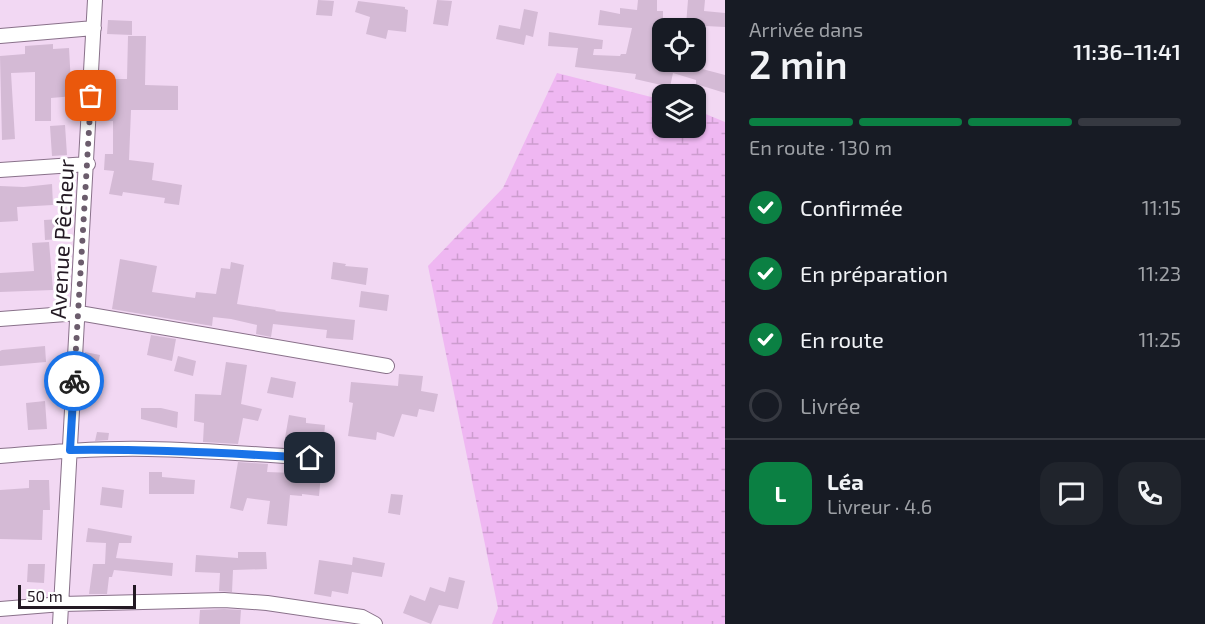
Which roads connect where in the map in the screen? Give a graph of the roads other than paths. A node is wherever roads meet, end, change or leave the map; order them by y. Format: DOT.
graph roads {
  1 [pos="95,0"];
  2 [pos="94,28"];
  3 [pos="0,36"];
  4 [pos="87,164"];
  5 [pos="0,170"];
  6 [pos="79,313"];
  7 [pos="0,319"];
  8 [pos="387,366"];
  9 [pos="70,450"];
  10 [pos="0,456"];
  11 [pos="310,458"];
  12 [pos="62,604"];
  13 [pos="0,609"];
  14 [pos="60,624"];
  15 [pos="375,624"];
  1 -- 2 [label="street, Avenue Pêcheur"];
  2 -- 3 [label="street"];
  2 -- 4 [label="street, Avenue Pêcheur"];
  4 -- 5 [label="street"];
  4 -- 6 [label="street, Avenue Pêcheur"];
  6 -- 7 [label="street"];
  6 -- 8 [label="street"];
  6 -- 9 [label="street, Avenue Pêcheur"];
  9 -- 10 [label="street"];
  9 -- 11 [label="street"];
  9 -- 12 [label="street, Avenue Pêcheur"];
  12 -- 13 [label="street"];
  12 -- 14 [label="street, Avenue Pêcheur"];
  12 -- 15 [label="street"];
}
